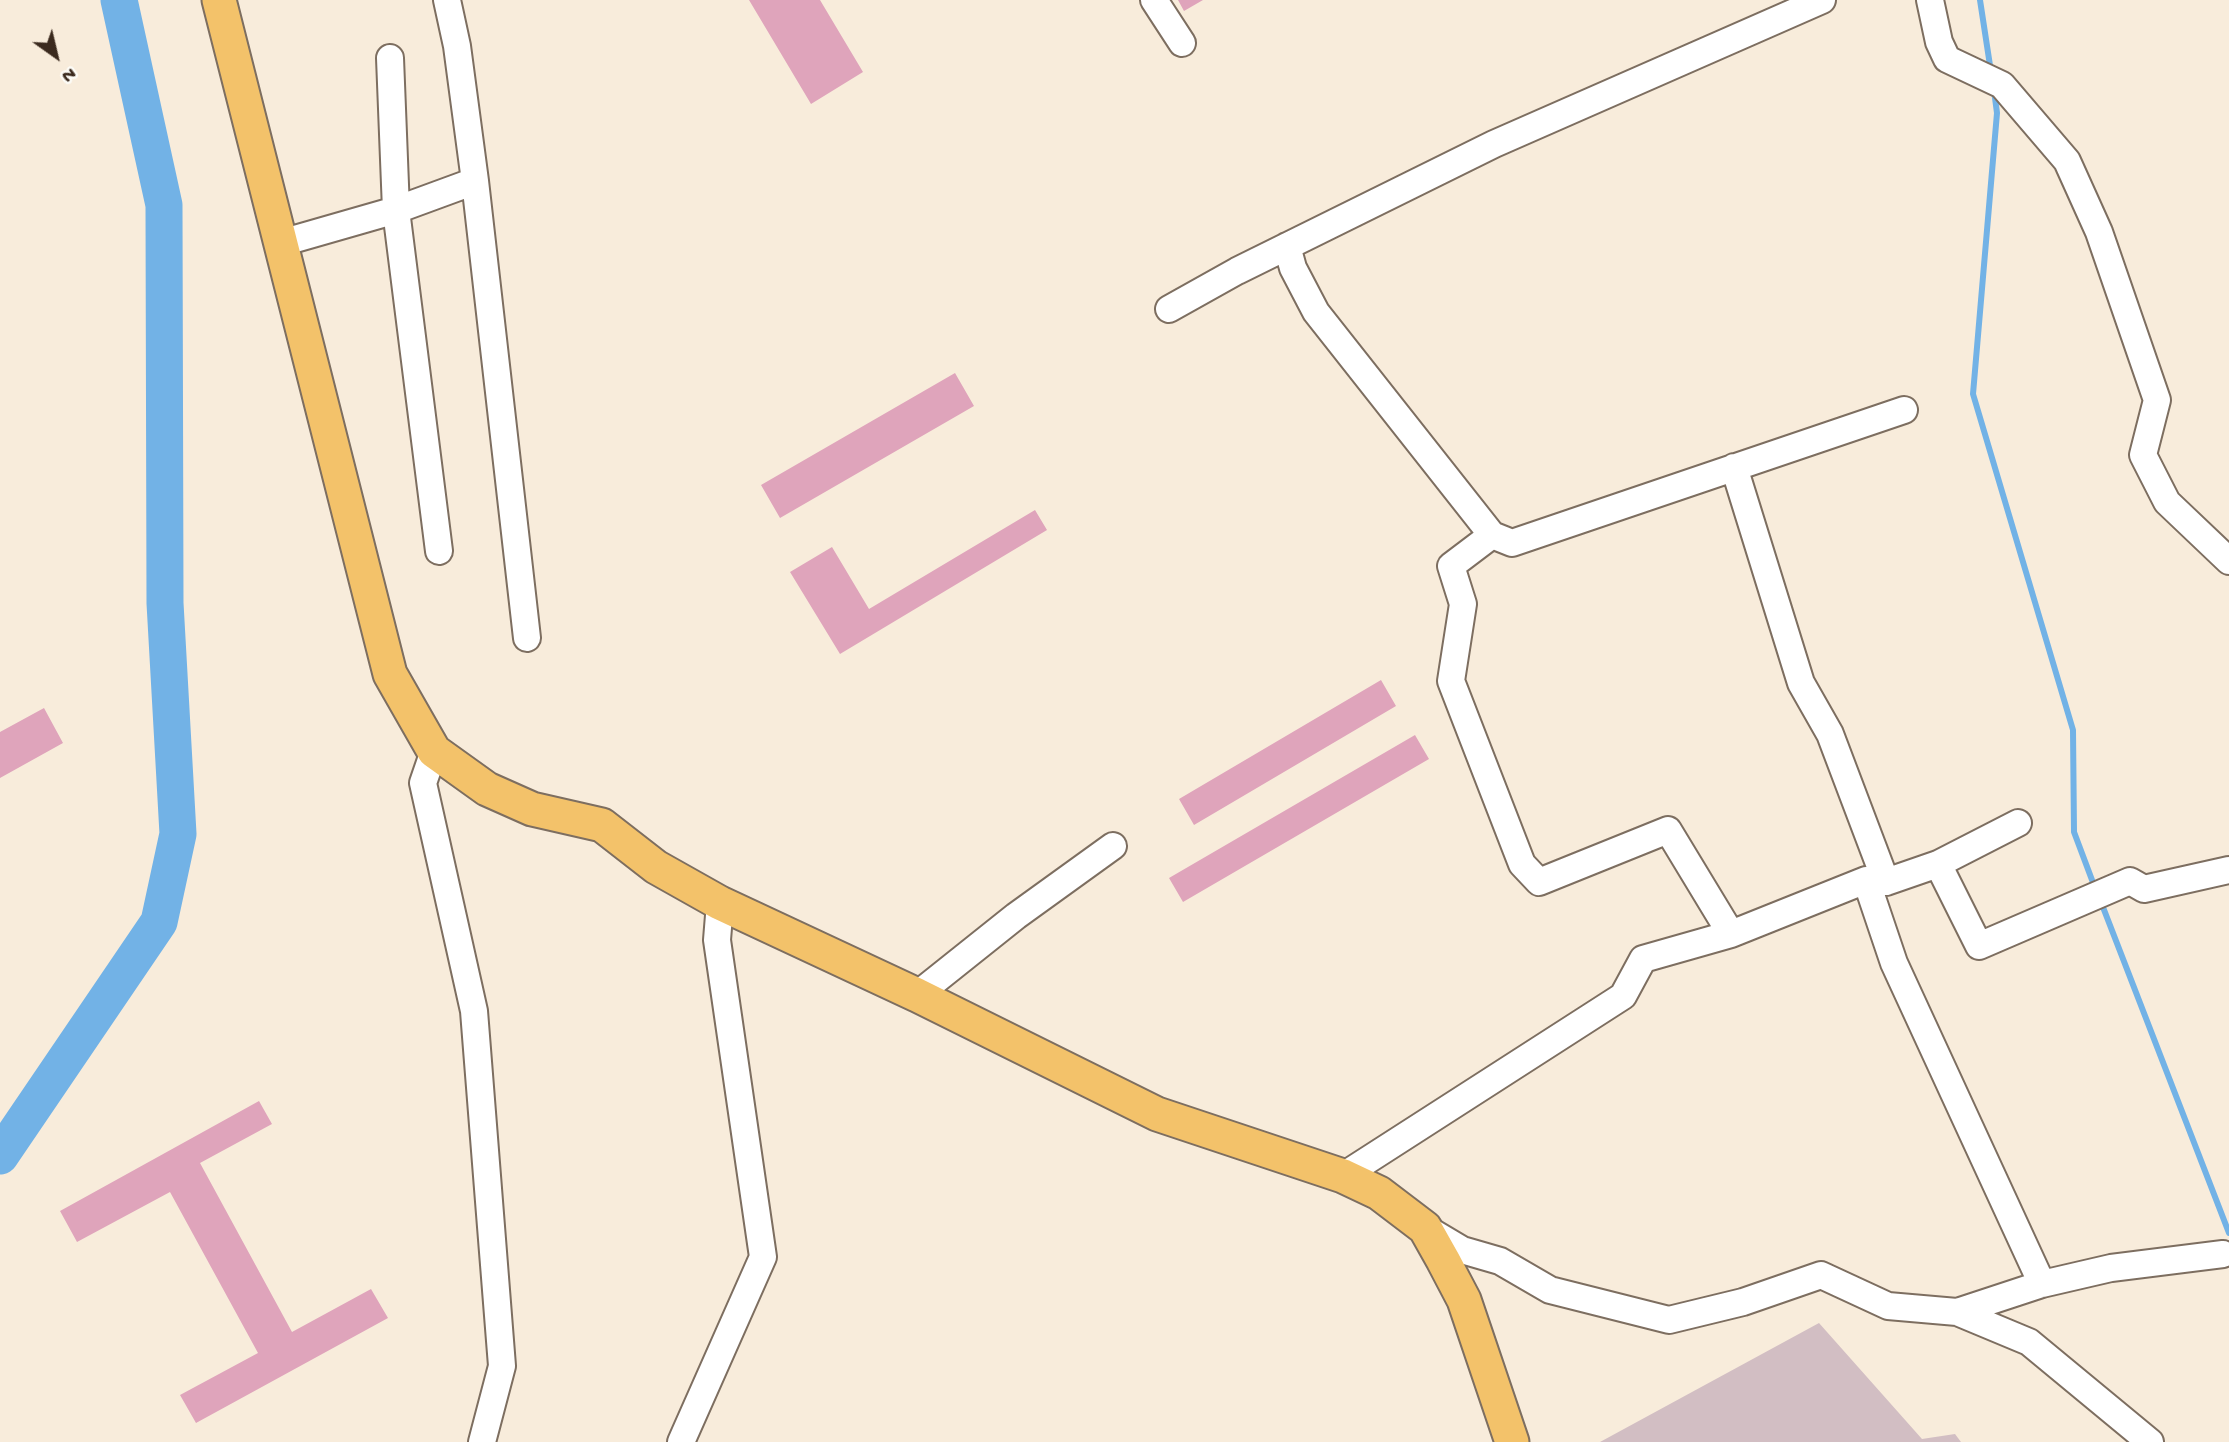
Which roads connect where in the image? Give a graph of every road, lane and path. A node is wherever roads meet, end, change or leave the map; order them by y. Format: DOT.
graph roads {
  1 [pos="219,0"];
  2 [pos="447,0"];
  3 [pos="1154,0"];
  4 [pos="1822,0"];
  5 [pos="1930,0"];
  6 [pos="1182,43"];
  7 [pos="390,58"];
  8 [pos="475,181"];
  9 [pos="396,211"];
  10 [pos="281,243"];
  11 [pos="1287,246"];
  12 [pos="1169,309"];
  13 [pos="1904,410"];
  14 [pos="1734,467"];
  15 [pos="1492,535"];
  16 [pos="439,551"];
  17 [pos="2229,561"];
  18 [pos="527,638"];
  19 [pos="434,751"];
  20 [pos="2018,824"];
  21 [pos="1112,846"];
  22 [pos="1938,864"];
  23 [pos="2229,870"];
  24 [pos="1876,881"];
  25 [pos="720,903"];
  26 [pos="1731,934"];
  27 [pos="917,995"];
  28 [pos="1343,1176"];
  29 [pos="1425,1228"];
  30 [pos="2223,1254"];
  31 [pos="2042,1284"];
  32 [pos="1957,1312"];
  33 [pos="482,1442"];
  34 [pos="681,1442"];
  35 [pos="1511,1442"];
  36 [pos="2150,1442"];
  1 -- 10 [label="main road"];
  2 -- 8 [label="street"];
  3 -- 6 [label="street"];
  4 -- 11 [label="street"];
  5 -- 17 [label="street"];
  7 -- 9 [label="street"];
  8 -- 9 [label="street"];
  8 -- 18 [label="street"];
  9 -- 10 [label="street"];
  9 -- 16 [label="street"];
  10 -- 19 [label="main road"];
  11 -- 12 [label="street"];
  11 -- 15 [label="street"];
  13 -- 14 [label="street"];
  14 -- 15 [label="street"];
  14 -- 24 [label="street"];
  15 -- 26 [label="street"];
  19 -- 25 [label="main road"];
  19 -- 33 [label="street"];
  20 -- 22 [label="street"];
  21 -- 27 [label="street"];
  22 -- 23 [label="street"];
  22 -- 24 [label="street"];
  24 -- 26 [label="street"];
  24 -- 31 [label="street"];
  25 -- 27 [label="main road"];
  25 -- 34 [label="street"];
  26 -- 28 [label="street"];
  27 -- 28 [label="main road"];
  28 -- 29 [label="main road"];
  29 -- 32 [label="street"];
  29 -- 35 [label="main road"];
  30 -- 31 [label="street"];
  31 -- 32 [label="street"];
  32 -- 36 [label="street"];
}
